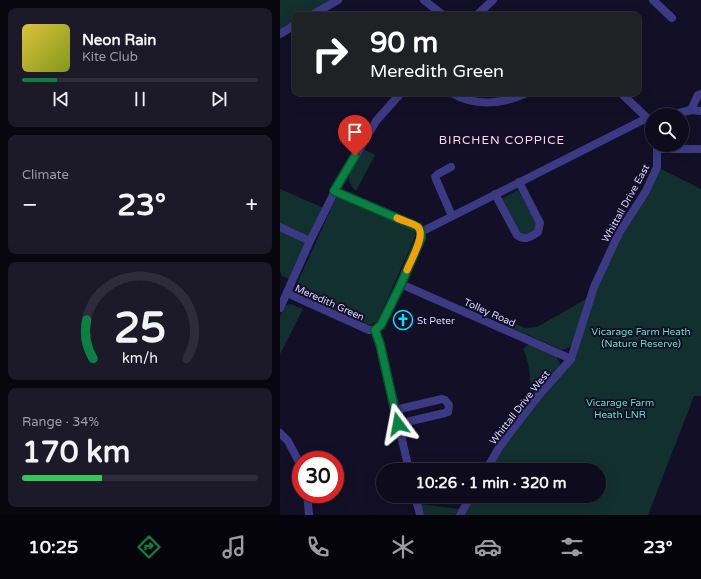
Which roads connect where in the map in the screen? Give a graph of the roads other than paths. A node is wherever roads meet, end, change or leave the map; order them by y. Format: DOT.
graph roads {
  1 [pos="338,0"];
  2 [pos="424,0"];
  3 [pos="493,0"];
  4 [pos="653,0"];
  5 [pos="317,12"];
  6 [pos="439,12"];
  7 [pos="479,12"];
  8 [pos="672,18"];
  9 [pos="292,27"];
  10 [pos="280,34"];
  11 [pos="701,94"];
  12 [pos="397,96"];
  13 [pos="461,96"];
  14 [pos="520,96"];
  15 [pos="624,96"];
  16 [pos="691,110"];
  17 [pos="701,111"];
  18 [pos="645,116"];
  19 [pos="645,125"];
  20 [pos="689,148"];
  21 [pos="701,149"];
  22 [pos="657,152"];
  23 [pos="450,167"];
  24 [pos="518,182"];
  25 [pos="334,191"];
  26 [pos="495,194"];
  27 [pos="452,216"];
  28 [pos="280,227"];
  29 [pos="421,232"];
  30 [pos="310,240"];
  31 [pos="401,284"];
  32 [pos="286,294"];
  33 [pos="280,308"];
  34 [pos="375,330"];
  35 [pos="571,359"];
  36 [pos="395,410"];
  37 [pos="398,424"];
  38 [pos="280,433"];
  39 [pos="293,451"];
  40 [pos="407,463"];
  41 [pos="490,463"];
  42 [pos="308,503"];
  43 [pos="417,503"];
  44 [pos="467,503"];
  45 [pos="309,515"];
  46 [pos="420,515"];
  47 [pos="460,515"];
  1 -- 5 [label="street"];
  2 -- 6 [label="street"];
  3 -- 7 [label="street"];
  4 -- 8 [label="street"];
  9 -- 10 [label="street"];
  11 -- 16 [label="street"];
  12 -- 25 [label="street"];
  13 -- 14 [label="street"];
  15 -- 18 [label="street"];
  16 -- 17 [label="street"];
  19 -- 24 [label="street"];
  20 -- 21 [label="street"];
  22 -- 35 [label="street, Whittall Drive East"];
  23 -- 27 [label="street"];
  24 -- 26 [label="street"];
  24 -- 26 [label="street"];
  25 -- 29 [label="street"];
  25 -- 30 [label="street"];
  26 -- 27 [label="street"];
  27 -- 29 [label="street"];
  28 -- 30 [label="street"];
  29 -- 31 [label="street"];
  30 -- 32 [label="street"];
  31 -- 34 [label="street"];
  31 -- 35 [label="street, Tolley Road"];
  32 -- 33 [label="street"];
  32 -- 34 [label="street, Meredith Green"];
  34 -- 36 [label="street"];
  35 -- 41 [label="street, Whittall Drive West"];
  36 -- 37 [label="street"];
  36 -- 37 [label="street"];
  37 -- 40 [label="street"];
  38 -- 39 [label="street"];
  42 -- 45 [label="street"];
  43 -- 46 [label="street"];
  44 -- 47 [label="street"];
}
